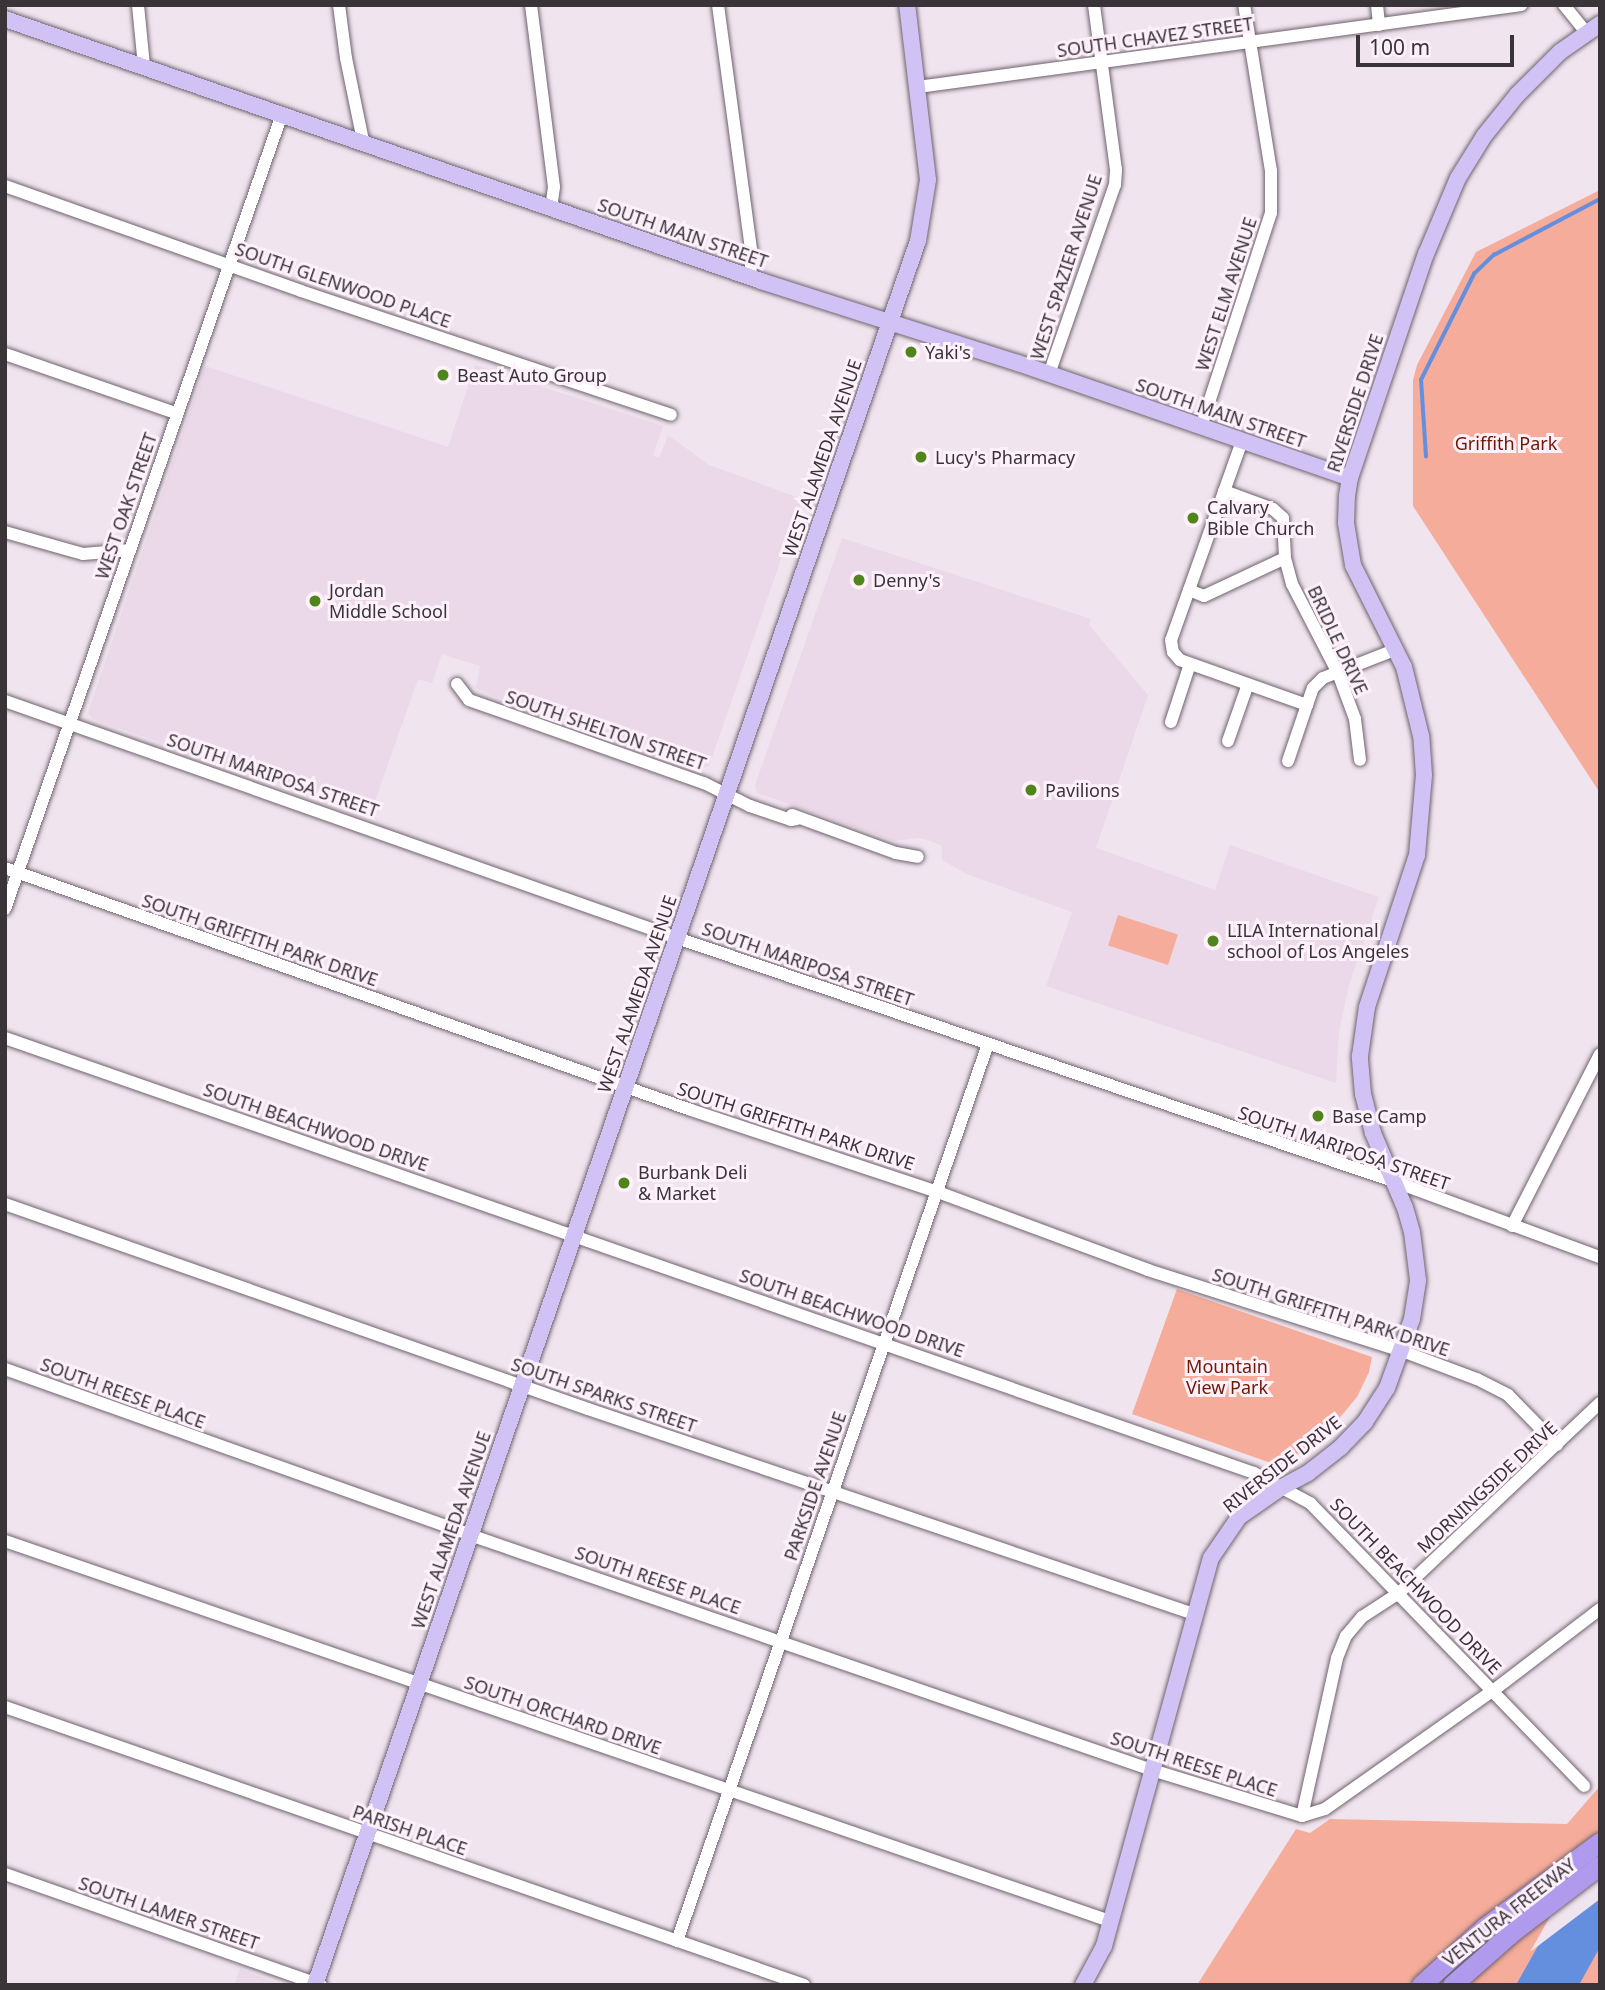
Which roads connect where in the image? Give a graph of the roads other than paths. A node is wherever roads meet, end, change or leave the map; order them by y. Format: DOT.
graph roads {
  1 [pos="138,5"];
  2 [pos="339,5"];
  3 [pos="531,5"];
  4 [pos="718,5"];
  5 [pos="907,5"];
  6 [pos="1094,5"];
  7 [pos="1244,5"];
  8 [pos="1377,5"];
  9 [pos="1521,5"];
  10 [pos="1564,5"];
  11 [pos="1505,6"];
  12 [pos="5,19"];
  13 [pos="1379,25"];
  14 [pos="1593,28"];
  15 [pos="1249,42"];
  16 [pos="1102,61"];
  17 [pos="144,66"];
  18 [pos="918,87"];
  19 [pos="282,114"];
  20 [pos="363,141"];
  21 [pos="5,186"];
  22 [pos="551,208"];
  23 [pos="228,264"];
  24 [pos="750,276"];
  25 [pos="890,323"];
  26 [pos="5,354"];
  27 [pos="1049,373"];
  28 [pos="175,413"];
  29 [pos="671,415"];
  30 [pos="1201,427"];
  31 [pos="1242,441"];
  32 [pos="1350,478"];
  33 [pos="1224,491"];
  34 [pos="5,532"];
  35 [pos="130,550"];
  36 [pos="1285,558"];
  37 [pos="1189,590"];
  38 [pos="1397,649"];
  39 [pos="1190,663"];
  40 [pos="1338,673"];
  41 [pos="457,684"];
  42 [pos="1248,684"];
  43 [pos="5,701"];
  44 [pos="1307,705"];
  45 [pos="1171,722"];
  46 [pos="70,724"];
  47 [pos="1228,741"];
  48 [pos="1360,760"];
  49 [pos="1288,761"];
  50 [pos="726,792"];
  51 [pos="918,857"];
  52 [pos="5,868"];
  53 [pos="18,872"];
  54 [pos="5,909"];
  55 [pos="677,938"];
  56 [pos="5,1038"];
  57 [pos="988,1044"];
  58 [pos="1600,1054"];
  59 [pos="625,1086"];
  60 [pos="1393,1181"];
  61 [pos="935,1191"];
  62 [pos="5,1204"];
  63 [pos="1512,1226"];
  64 [pos="574,1236"];
  65 [pos="1600,1258"];
  66 [pos="884,1343"];
  67 [pos="1402,1351"];
  68 [pos="5,1369"];
  69 [pos="521,1386"];
  70 [pos="1600,1403"];
  71 [pos="1557,1445"];
  72 [pos="1282,1487"];
  73 [pos="833,1492"];
  74 [pos="470,1535"];
  75 [pos="5,1541"];
  76 [pos="1399,1593"];
  77 [pos="1600,1609"];
  78 [pos="1194,1614"];
  79 [pos="780,1641"];
  80 [pos="418,1685"];
  81 [pos="1494,1690"];
  82 [pos="5,1707"];
  83 [pos="1152,1770"];
  84 [pos="1584,1786"];
  85 [pos="729,1789"];
  86 [pos="1302,1816"];
  87 [pos="366,1834"];
  88 [pos="1600,1842"];
  89 [pos="1600,1854"];
  90 [pos="1600,1865"];
  91 [pos="5,1874"];
  92 [pos="1600,1880"];
  93 [pos="1110,1921"];
  94 [pos="677,1941"];
  95 [pos="317,1984"];
  96 [pos="804,1985"];
  97 [pos="1083,1985"];
  98 [pos="1421,1985"];
  99 [pos="1440,1985"];
  100 [pos="1452,1985"];
  101 [pos="1468,1985"];
  1 -- 17 [label="street"];
  2 -- 20 [label="street"];
  3 -- 22 [label="street"];
  4 -- 24 [label="street"];
  5 -- 18 [label="main road, WEST ALAMEDA AVENUE"];
  6 -- 16 [label="street, WEST SPAZIER AVENUE"];
  7 -- 15 [label="street, WEST ELM AVENUE"];
  8 -- 13 [label="street"];
  9 -- 11 [label="street, SOUTH CHAVEZ STREET"];
  10 -- 14 [label="street"];
  11 -- 13 [label="street, SOUTH CHAVEZ STREET"];
  12 -- 17 [label="main road, SOUTH MAIN STREET"];
  13 -- 15 [label="street, SOUTH CHAVEZ STREET"];
  14 -- 32 [label="main road, RIVERSIDE DRIVE"];
  15 -- 16 [label="street, SOUTH CHAVEZ STREET"];
  15 -- 30 [label="street, WEST ELM AVENUE"];
  16 -- 18 [label="street, SOUTH CHAVEZ STREET"];
  16 -- 27 [label="street, WEST SPAZIER AVENUE"];
  17 -- 19 [label="main road, SOUTH MAIN STREET"];
  18 -- 25 [label="main road, WEST ALAMEDA AVENUE"];
  19 -- 20 [label="main road, SOUTH MAIN STREET"];
  19 -- 23 [label="street, WEST OAK STREET"];
  20 -- 22 [label="main road, SOUTH MAIN STREET"];
  21 -- 23 [label="street, SOUTH GLENWOOD PLACE"];
  22 -- 24 [label="main road, SOUTH MAIN STREET"];
  23 -- 28 [label="street, WEST OAK STREET"];
  23 -- 29 [label="street, SOUTH GLENWOOD PLACE"];
  24 -- 25 [label="main road, SOUTH MAIN STREET"];
  25 -- 27 [label="main road, SOUTH MAIN STREET"];
  25 -- 50 [label="main road, WEST ALAMEDA AVENUE"];
  26 -- 28 [label="street"];
  27 -- 30 [label="main road, SOUTH MAIN STREET"];
  28 -- 35 [label="street, WEST OAK STREET"];
  30 -- 31 [label="main road, SOUTH MAIN STREET"];
  31 -- 32 [label="main road, SOUTH MAIN STREET"];
  31 -- 33 [label="street"];
  32 -- 38 [label="main road, RIVERSIDE DRIVE"];
  33 -- 36 [label="street, BRIDLE DRIVE"];
  33 -- 37 [label="street"];
  34 -- 35 [label="street"];
  35 -- 46 [label="street, WEST OAK STREET"];
  36 -- 37 [label="street"];
  36 -- 40 [label="street, BRIDLE DRIVE"];
  37 -- 39 [label="street"];
  38 -- 40 [label="street"];
  38 -- 60 [label="main road, RIVERSIDE DRIVE"];
  39 -- 42 [label="street"];
  39 -- 45 [label="street"];
  40 -- 44 [label="street"];
  40 -- 48 [label="street, BRIDLE DRIVE"];
  41 -- 50 [label="street, SOUTH SHELTON STREET"];
  42 -- 44 [label="street"];
  42 -- 47 [label="street"];
  43 -- 46 [label="street, SOUTH MARIPOSA STREET"];
  44 -- 49 [label="street"];
  46 -- 53 [label="street, WEST OAK STREET"];
  46 -- 55 [label="street, SOUTH MARIPOSA STREET"];
  50 -- 51 [label="street, SOUTH SHELTON STREET"];
  50 -- 55 [label="main road, WEST ALAMEDA AVENUE"];
  52 -- 53 [label="street, SOUTH GRIFFITH PARK DRIVE"];
  53 -- 54 [label="street, WEST OAK STREET"];
  53 -- 59 [label="street, SOUTH GRIFFITH PARK DRIVE"];
  55 -- 57 [label="street, SOUTH MARIPOSA STREET"];
  55 -- 59 [label="main road, WEST ALAMEDA AVENUE"];
  56 -- 64 [label="street, SOUTH BEACHWOOD DRIVE"];
  57 -- 60 [label="street, SOUTH MARIPOSA STREET"];
  57 -- 61 [label="street, PARKSIDE AVENUE"];
  58 -- 63 [label="street"];
  59 -- 61 [label="street, SOUTH GRIFFITH PARK DRIVE"];
  59 -- 64 [label="main road, WEST ALAMEDA AVENUE"];
  60 -- 63 [label="street, SOUTH MARIPOSA STREET"];
  60 -- 67 [label="main road, RIVERSIDE DRIVE"];
  61 -- 66 [label="street, PARKSIDE AVENUE"];
  61 -- 67 [label="street, SOUTH GRIFFITH PARK DRIVE"];
  62 -- 69 [label="street, SOUTH SPARKS STREET"];
  63 -- 65 [label="street, SOUTH MARIPOSA STREET"];
  64 -- 66 [label="street, SOUTH BEACHWOOD DRIVE"];
  64 -- 69 [label="main road, WEST ALAMEDA AVENUE"];
  66 -- 72 [label="street, SOUTH BEACHWOOD DRIVE"];
  66 -- 73 [label="street, PARKSIDE AVENUE"];
  67 -- 71 [label="street, SOUTH GRIFFITH PARK DRIVE"];
  67 -- 72 [label="main road, RIVERSIDE DRIVE"];
  68 -- 74 [label="street, SOUTH REESE PLACE"];
  69 -- 73 [label="street, SOUTH SPARKS STREET"];
  69 -- 74 [label="main road, WEST ALAMEDA AVENUE"];
  70 -- 71 [label="street, MORNINGSIDE DRIVE"];
  71 -- 76 [label="street, MORNINGSIDE DRIVE"];
  72 -- 76 [label="street, SOUTH BEACHWOOD DRIVE"];
  72 -- 78 [label="main road, RIVERSIDE DRIVE"];
  73 -- 78 [label="street, SOUTH SPARKS STREET"];
  73 -- 79 [label="street, PARKSIDE AVENUE"];
  74 -- 79 [label="street, SOUTH REESE PLACE"];
  74 -- 80 [label="main road, WEST ALAMEDA AVENUE"];
  75 -- 80 [label="street, SOUTH ORCHARD DRIVE"];
  76 -- 81 [label="street, SOUTH BEACHWOOD DRIVE"];
  76 -- 86 [label="street, MORNINGSIDE DRIVE"];
  77 -- 81 [label="street"];
  78 -- 83 [label="main road, RIVERSIDE DRIVE"];
  79 -- 83 [label="street, SOUTH REESE PLACE"];
  79 -- 85 [label="street, PARKSIDE AVENUE"];
  80 -- 85 [label="street, SOUTH ORCHARD DRIVE"];
  80 -- 87 [label="main road, WEST ALAMEDA AVENUE"];
  81 -- 84 [label="street, SOUTH BEACHWOOD DRIVE"];
  81 -- 86 [label="street"];
  82 -- 87 [label="street, PARISH PLACE"];
  83 -- 86 [label="street, SOUTH REESE PLACE"];
  83 -- 93 [label="main road, RIVERSIDE DRIVE"];
  85 -- 93 [label="street, SOUTH ORCHARD DRIVE"];
  85 -- 94 [label="street, PARKSIDE AVENUE"];
  87 -- 94 [label="street, PARISH PLACE"];
  87 -- 95 [label="main road, WEST ALAMEDA AVENUE"];
  88 -- 98 [label="highway, VENTURA FREEWAY"];
  89 -- 99 [label="highway"];
  90 -- 100 [label="highway"];
  91 -- 95 [label="street, SOUTH LAMER STREET"];
  92 -- 101 [label="highway, VENTURA FREEWAY"];
  93 -- 97 [label="main road, RIVERSIDE DRIVE"];
  94 -- 96 [label="street, PARISH PLACE"];
}
